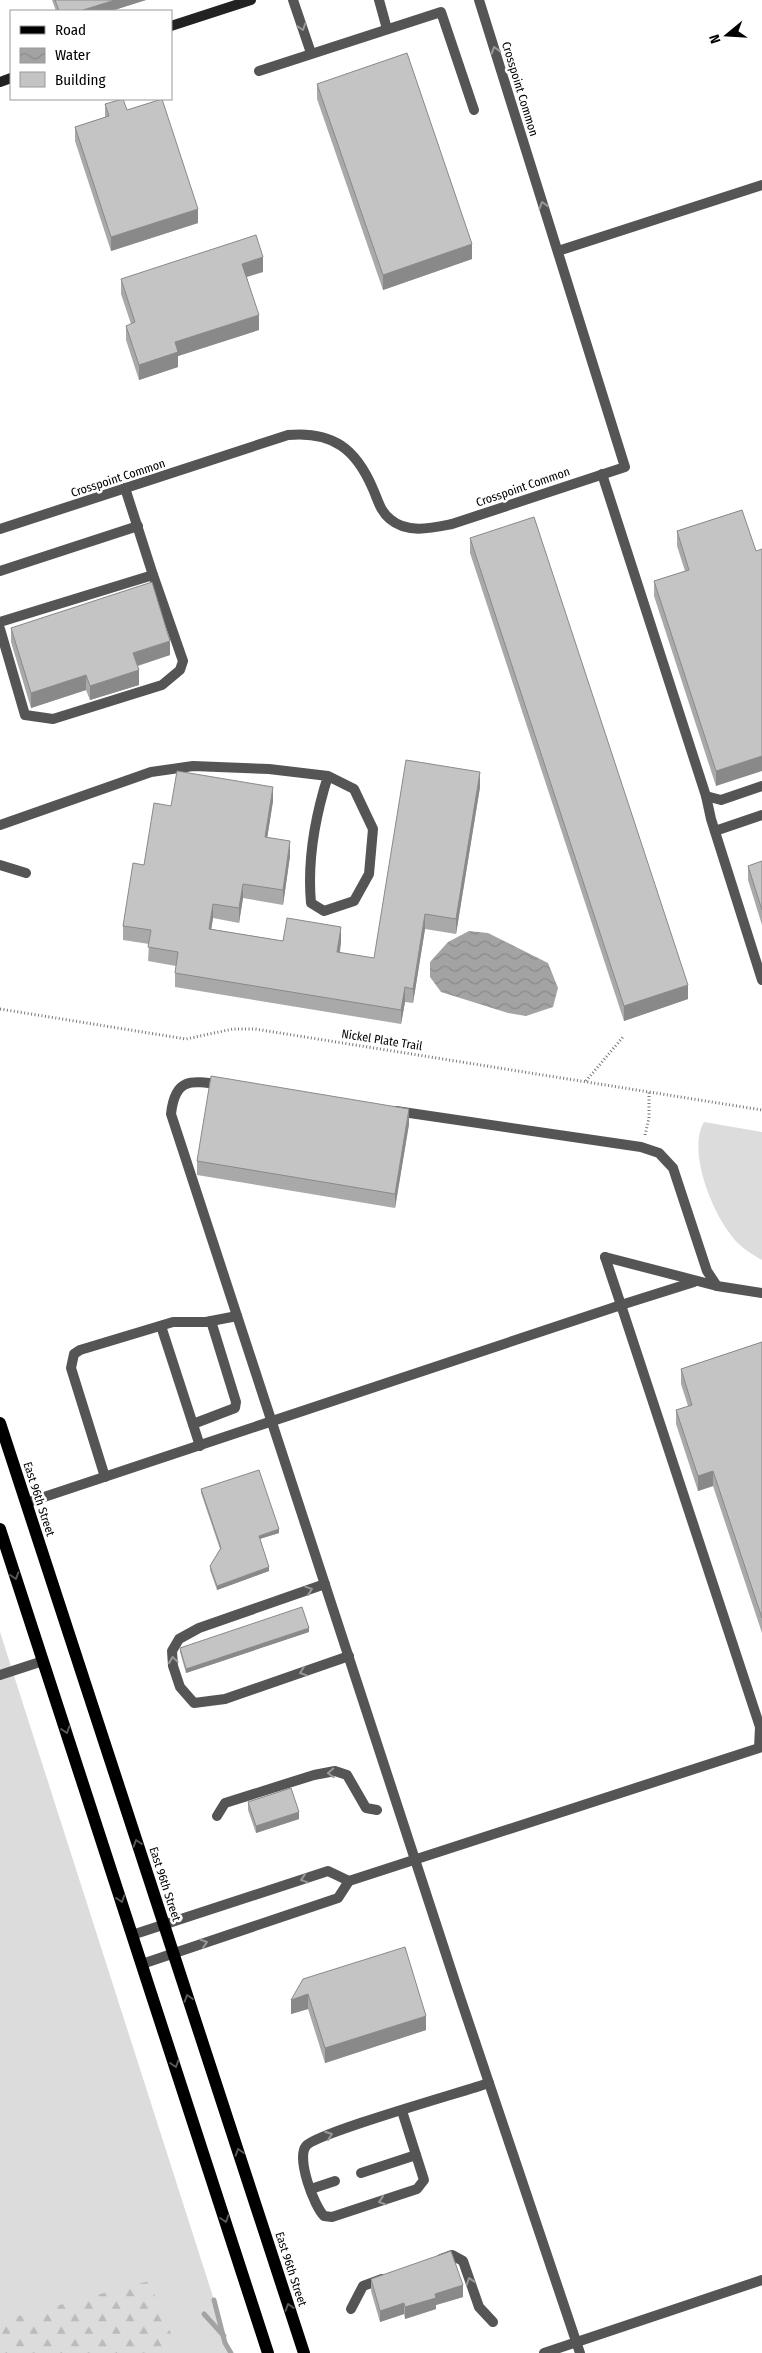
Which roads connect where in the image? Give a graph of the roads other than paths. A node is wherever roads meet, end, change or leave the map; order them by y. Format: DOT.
graph roads {
  1 [pos="251,0"];
  2 [pos="293,0"];
  3 [pos="379,0"];
  4 [pos="479,0"];
  5 [pos="172,26"];
  6 [pos="387,29"];
  7 [pos="311,53"];
  8 [pos="259,71"];
  9 [pos="474,110"];
  10 [pos="762,185"];
  11 [pos="558,252"];
  12 [pos="602,474"];
  13 [pos="125,488"];
  14 [pos="138,526"];
  15 [pos="0,529"];
  16 [pos="0,570"];
  17 [pos="153,575"];
  18 [pos="0,622"];
  19 [pos="0,629"];
  20 [pos="328,776"];
  21 [pos="762,786"];
  22 [pos="706,796"];
  23 [pos="720,800"];
  24 [pos="762,815"];
  25 [pos="711,819"];
  26 [pos="0,825"];
  27 [pos="714,831"];
  28 [pos="0,866"];
  29 [pos="26,873"];
  30 [pos="762,980"];
  31 [pos="229,1086"];
  32 [pos="386,1109"];
  33 [pos="694,1282"];
  34 [pos="717,1286"];
  35 [pos="762,1294"];
  36 [pos="621,1305"];
  37 [pos="237,1316"];
  38 [pos="210,1321"];
  39 [pos="161,1326"];
  40 [pos="272,1422"];
  41 [pos="0,1424"];
  42 [pos="193,1424"];
  43 [pos="200,1446"];
  44 [pos="105,1477"];
  45 [pos="26,1503"];
  46 [pos="0,1529"];
  47 [pos="326,1584"];
  48 [pos="349,1656"];
  49 [pos="44,1661"];
  50 [pos="0,1675"];
  51 [pos="761,1736"];
  52 [pos="377,1810"];
  53 [pos="217,1816"];
  54 [pos="416,1860"];
  55 [pos="349,1881"];
  56 [pos="163,1924"];
  57 [pos="132,1935"];
  58 [pos="173,1953"];
  59 [pos="142,1964"];
  60 [pos="489,2083"];
  61 [pos="402,2111"];
  62 [pos="416,2155"];
  63 [pos="361,2173"];
  64 [pos="335,2181"];
  65 [pos="311,2189"];
  66 [pos="434,2261"];
  67 [pos="390,2277"];
  68 [pos="762,2280"];
  69 [pos="351,2309"];
  70 [pos="493,2322"];
  71 [pos="578,2348"];
  72 [pos="268,2353"];
  73 [pos="304,2353"];
  74 [pos="544,2353"];
  1 -- 5 [label="street"];
  2 -- 7 [label="street, one-way"];
  3 -- 6 [label="street"];
  11 -- 4 [label="street, Crosspoint Common, one-way"];
  6 -- 7 [label="street"];
  6 -- 9 [label="street"];
  7 -- 8 [label="street"];
  10 -- 11 [label="street"];
  11 -- 12 [label="street, Crosspoint Common"];
  12 -- 13 [label="street, Crosspoint Common"];
  12 -- 22 [label="street"];
  13 -- 14 [label="street"];
  13 -- 15 [label="street, Crosspoint Common"];
  14 -- 16 [label="street"];
  14 -- 17 [label="street"];
  17 -- 18 [label="street"];
  17 -- 19 [label="street"];
  20 -- 20 [label="street"];
  20 -- 26 [label="street"];
  21 -- 23 [label="street"];
  22 -- 23 [label="street"];
  22 -- 25 [label="street"];
  23 -- 25 [label="street"];
  24 -- 27 [label="street"];
  25 -- 27 [label="street"];
  27 -- 30 [label="street"];
  28 -- 29 [label="street"];
  31 -- 37 [label="street"];
  32 -- 34 [label="street"];
  33 -- 34 [label="street"];
  33 -- 36 [label="street"];
  33 -- 36 [label="street"];
  34 -- 35 [label="street"];
  36 -- 40 [label="street"];
  36 -- 51 [label="street"];
  37 -- 38 [label="street"];
  37 -- 40 [label="street"];
  38 -- 39 [label="street"];
  38 -- 42 [label="street"];
  39 -- 42 [label="street"];
  39 -- 44 [label="street"];
  40 -- 43 [label="street"];
  40 -- 47 [label="street"];
  41 -- 45 [label="main road, East 96th Street"];
  42 -- 43 [label="street"];
  43 -- 44 [label="street"];
  44 -- 45 [label="street"];
  56 -- 45 [label="main road, East 96th Street, one-way"];
  46 -- 49 [label="main road, one-way"];
  47 -- 48 [label="street"];
  48 -- 47 [label="street, one-way"];
  48 -- 54 [label="street"];
  49 -- 50 [label="street"];
  49 -- 57 [label="main road, one-way"];
  51 -- 54 [label="street"];
  52 -- 53 [label="street, one-way"];
  54 -- 55 [label="street"];
  54 -- 60 [label="street"];
  55 -- 56 [label="street, one-way"];
  58 -- 55 [label="street, one-way"];
  56 -- 57 [label="street"];
  56 -- 58 [label="main road, East 96th Street"];
  57 -- 59 [label="main road"];
  58 -- 59 [label="street"];
  73 -- 58 [label="main road, East 96th Street, one-way"];
  59 -- 72 [label="main road, one-way"];
  60 -- 61 [label="street"];
  60 -- 71 [label="street"];
  61 -- 62 [label="street"];
  65 -- 61 [label="street, one-way"];
  62 -- 63 [label="street"];
  62 -- 65 [label="street, one-way"];
  64 -- 65 [label="street"];
  70 -- 66 [label="street, one-way"];
  67 -- 69 [label="street"];
  68 -- 71 [label="street"];
  71 -- 74 [label="street"];
}
